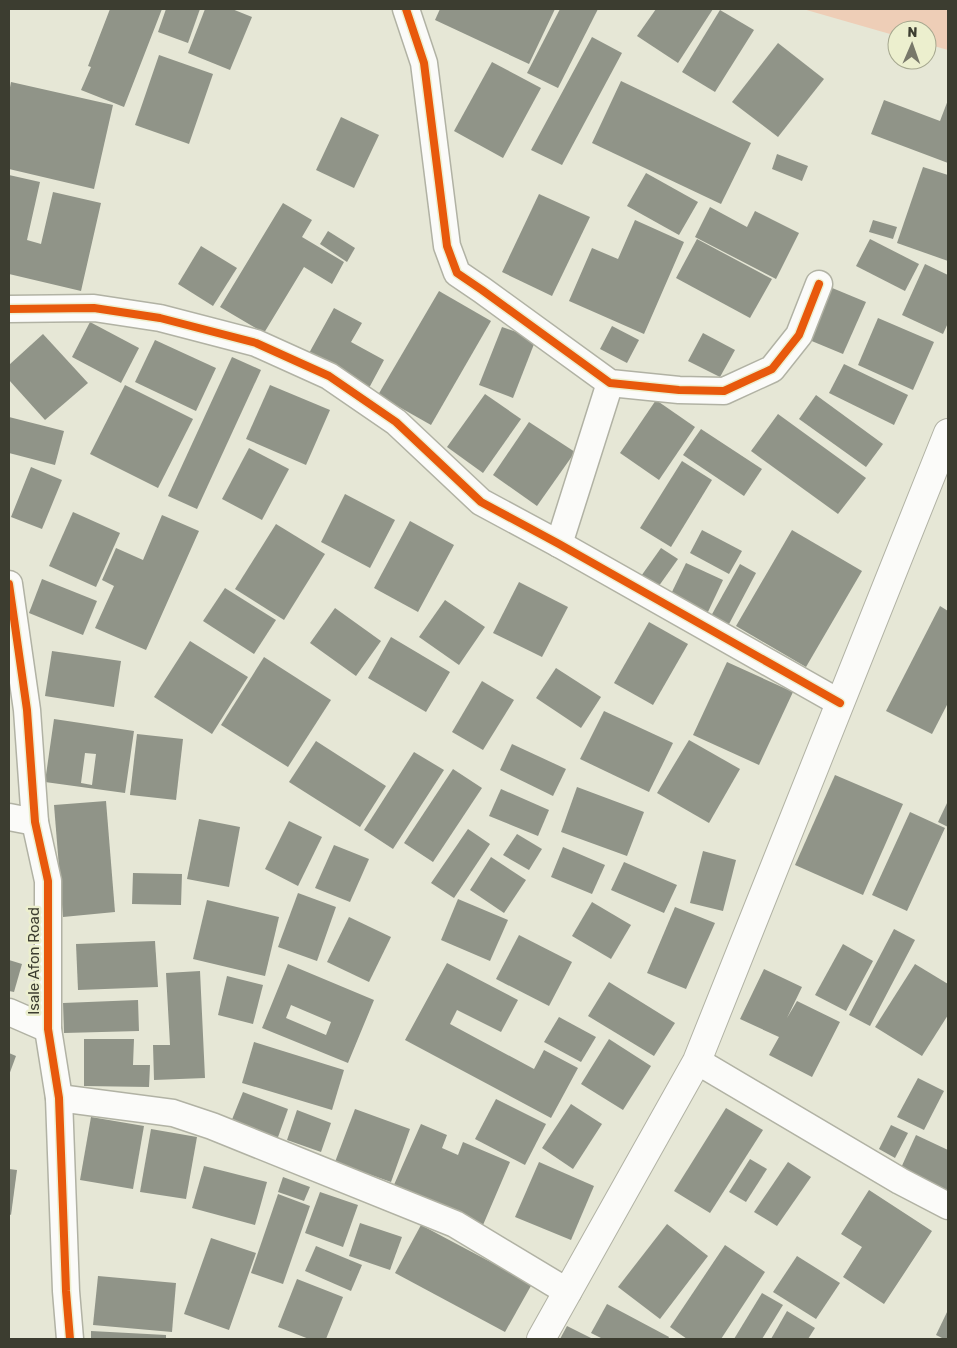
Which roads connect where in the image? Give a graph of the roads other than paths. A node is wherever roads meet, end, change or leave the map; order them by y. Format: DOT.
graph roads {
  1 [pos="406,9"];
  2 [pos="819,284"];
  3 [pos="9,309"];
  4 [pos="610,383"];
  5 [pos="948,433"];
  6 [pos="559,544"];
  7 [pos="9,584"];
  8 [pos="840,703"];
  9 [pos="9,817"];
  10 [pos="35,822"];
  11 [pos="9,1012"];
  12 [pos="48,1029"];
  13 [pos="697,1061"];
  14 [pos="59,1098"];
  15 [pos="948,1206"];
  16 [pos="568,1292"];
  17 [pos="70,1339"];
  18 [pos="541,1339"];
  1 -- 4 [label="street"];
  2 -- 4 [label="street"];
  3 -- 6 [label="street"];
  4 -- 6 [label="street"];
  5 -- 8 [label="main road"];
  6 -- 8 [label="street"];
  7 -- 10 [label="street, Isale Afon Road"];
  8 -- 13 [label="main road"];
  9 -- 10 [label="street"];
  10 -- 12 [label="street, Isale Afon Road"];
  11 -- 12 [label="street"];
  12 -- 14 [label="street, Isale Afon Road"];
  13 -- 15 [label="street"];
  13 -- 16 [label="main road"];
  14 -- 16 [label="street"];
  14 -- 17 [label="street, Isale Afon Road"];
  16 -- 18 [label="main road"];
}
